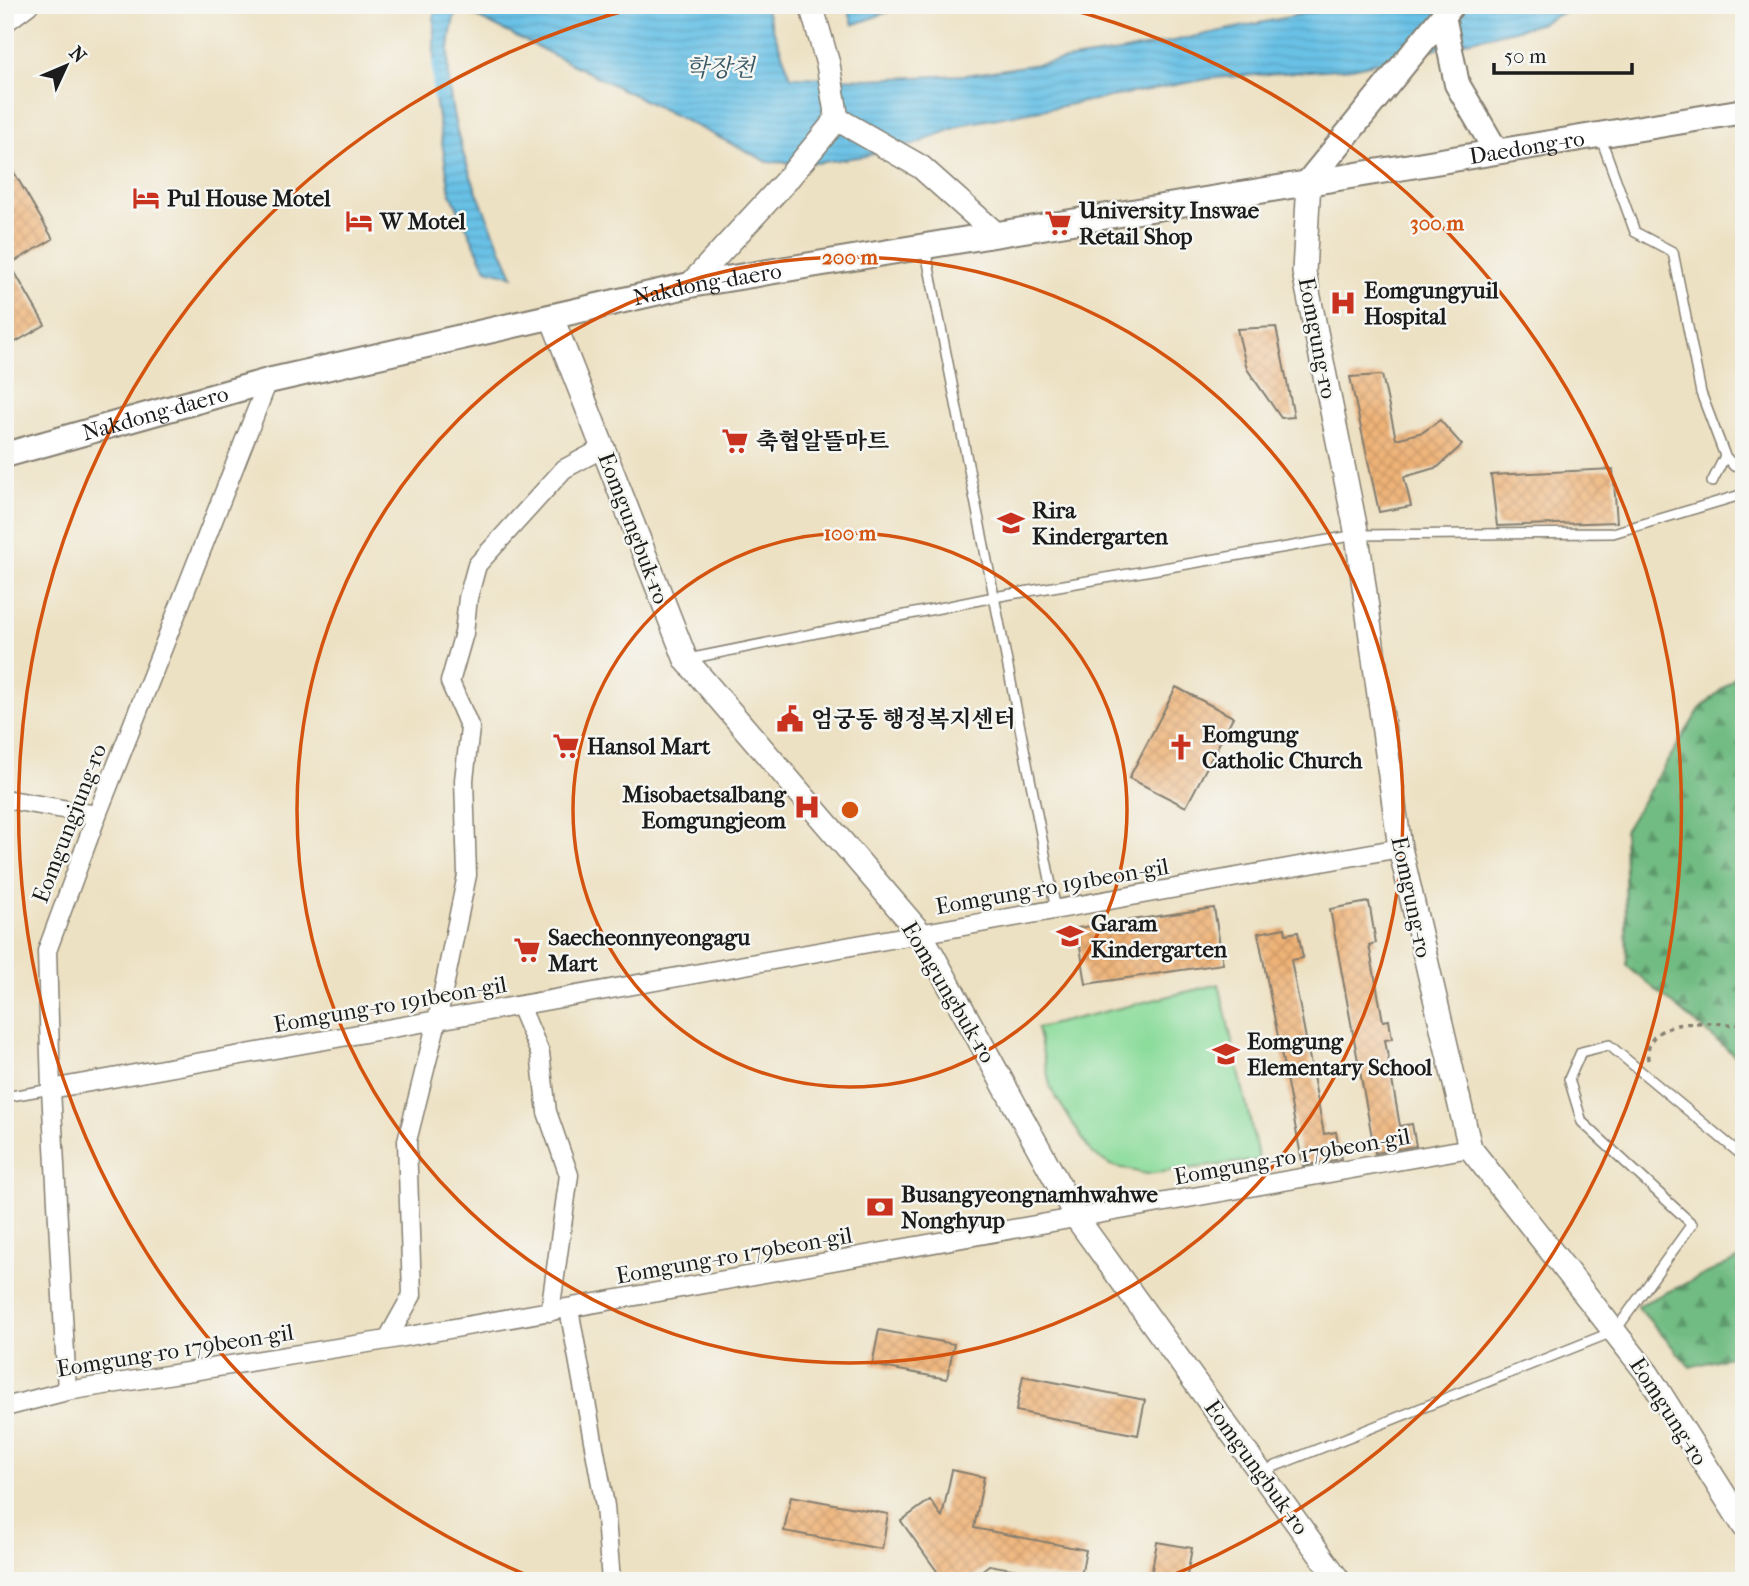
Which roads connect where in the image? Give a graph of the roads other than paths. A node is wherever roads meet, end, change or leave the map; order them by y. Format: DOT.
graph roads {
  1 [pos="29,5"];
  2 [pos="811,5"];
  3 [pos="1448,11"];
  4 [pos="5,23"];
  5 [pos="1744,111"];
  6 [pos="837,118"];
  7 [pos="1600,135"];
  8 [pos="1496,151"];
  9 [pos="1310,181"];
  10 [pos="996,234"];
  11 [pos="925,246"];
  12 [pos="690,285"];
  13 [pos="552,318"];
  14 [pos="268,381"];
  15 [pos="603,448"];
  16 [pos="5,455"];
  17 [pos="1725,456"];
  18 [pos="1744,460"];
  19 [pos="1712,482"];
  20 [pos="1744,494"];
  21 [pos="1357,535"];
  22 [pos="994,597"];
  23 [pos="686,660"];
  24 [pos="5,799"];
  25 [pos="97,815"];
  26 [pos="1400,848"];
  27 [pos="1056,910"];
  28 [pos="922,934"];
  29 [pos="520,1006"];
  30 [pos="437,1021"];
  31 [pos="51,1089"];
  32 [pos="5,1097"];
  33 [pos="1470,1148"];
  34 [pos="1744,1157"];
  35 [pos="1078,1220"];
  36 [pos="569,1309"];
  37 [pos="550,1312"];
  38 [pos="1615,1331"];
  39 [pos="387,1340"];
  40 [pos="67,1391"];
  41 [pos="5,1407"];
  42 [pos="1260,1472"];
  43 [pos="1744,1526"];
  44 [pos="611,1581"];
  45 [pos="1339,1581"];
  1 -- 4 [label="street"];
  2 -- 6 [label="street"];
  3 -- 8 [label="main road"];
  3 -- 9 [label="main road"];
  5 -- 7 [label="main road, Daedong-ro"];
  6 -- 10 [label="street"];
  6 -- 12 [label="street"];
  7 -- 8 [label="main road, Daedong-ro"];
  7 -- 17 [label="lane"];
  8 -- 9 [label="main road, Daedong-ro"];
  9 -- 10 [label="main road, Nakdong-daero"];
  9 -- 21 [label="street, Eomgung-ro"];
  10 -- 11 [label="main road, Nakdong-daero"];
  11 -- 12 [label="main road, Nakdong-daero"];
  11 -- 22 [label="lane"];
  12 -- 13 [label="main road, Nakdong-daero"];
  13 -- 14 [label="main road, Nakdong-daero"];
  13 -- 15 [label="street, Eomgungbuk-ro"];
  14 -- 16 [label="main road, Nakdong-daero"];
  14 -- 25 [label="street, Eomgungjung-ro"];
  15 -- 23 [label="street, Eomgungbuk-ro"];
  15 -- 30 [label="street"];
  17 -- 18 [label="lane"];
  17 -- 19 [label="lane"];
  20 -- 21 [label="lane"];
  21 -- 22 [label="lane"];
  21 -- 26 [label="street, Eomgung-ro"];
  22 -- 23 [label="lane"];
  22 -- 27 [label="lane"];
  23 -- 28 [label="street, Eomgungbuk-ro"];
  24 -- 25 [label="street"];
  25 -- 31 [label="street, Eomgungjung-ro"];
  26 -- 27 [label="street, Eomgung-ro 191beon-gil"];
  26 -- 33 [label="street, Eomgung-ro"];
  27 -- 28 [label="street, Eomgung-ro 191beon-gil"];
  28 -- 29 [label="street, Eomgung-ro 191beon-gil"];
  28 -- 35 [label="street, Eomgungbuk-ro"];
  29 -- 30 [label="street, Eomgung-ro 191beon-gil"];
  29 -- 37 [label="street"];
  30 -- 31 [label="street, Eomgung-ro 191beon-gil"];
  30 -- 39 [label="street"];
  31 -- 32 [label="lane"];
  31 -- 40 [label="street, Eomgungjung-ro"];
  33 -- 35 [label="street, Eomgung-ro 179beon-gil"];
  33 -- 38 [label="street, Eomgung-ro"];
  34 -- 38 [label="lane"];
  35 -- 36 [label="street, Eomgung-ro 179beon-gil"];
  35 -- 42 [label="street, Eomgungbuk-ro"];
  36 -- 37 [label="street, Eomgung-ro 179beon-gil"];
  36 -- 44 [label="street"];
  37 -- 39 [label="street, Eomgung-ro 179beon-gil"];
  38 -- 42 [label="lane"];
  38 -- 43 [label="street, Eomgung-ro"];
  39 -- 40 [label="street, Eomgung-ro 179beon-gil"];
  40 -- 41 [label="street, Eomgung-ro 179beon-gil"];
  42 -- 45 [label="street, Eomgungbuk-ro"];
}
